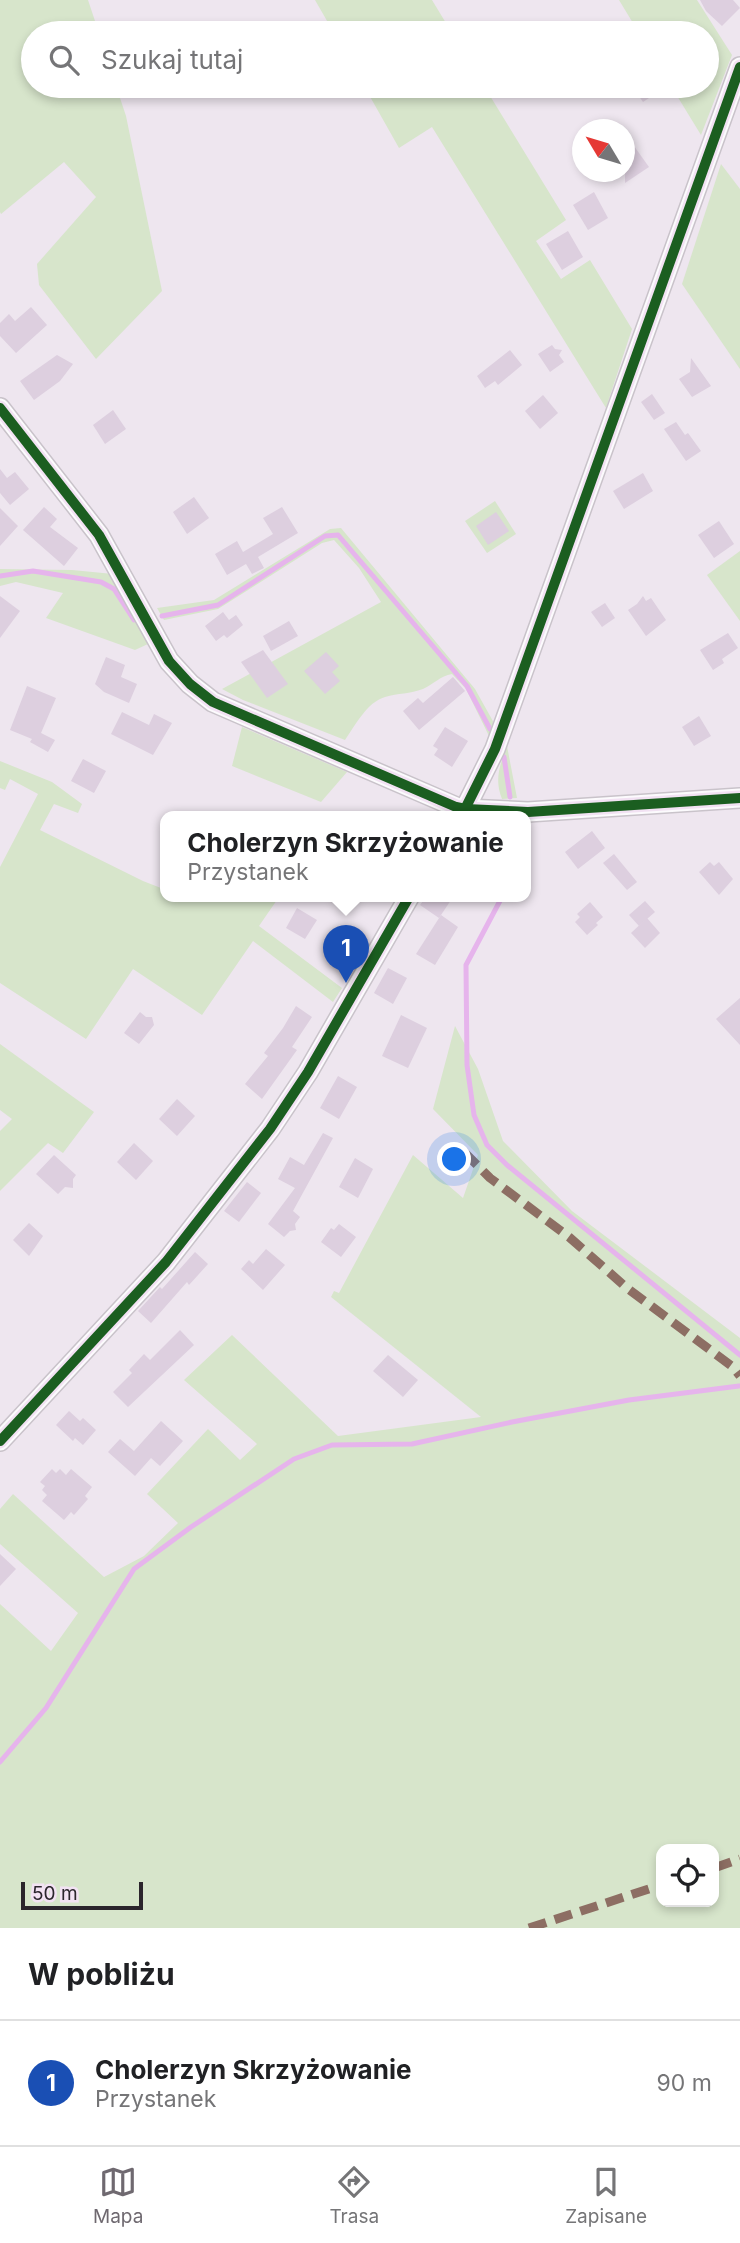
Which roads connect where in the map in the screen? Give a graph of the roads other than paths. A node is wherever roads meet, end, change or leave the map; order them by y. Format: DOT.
graph roads {
  1 [pos="740,67"];
  2 [pos="0,408"];
  3 [pos="740,798"];
  4 [pos="461,811"];
  5 [pos="464,811"];
  6 [pos="531,812"];
  7 [pos="406,902"];
  8 [pos="0,1441"];
  1 -- 5 [label="street"];
  2 -- 4 [label="street"];
  3 -- 6 [label="street"];
  7 -- 8 [label="street"];
}
